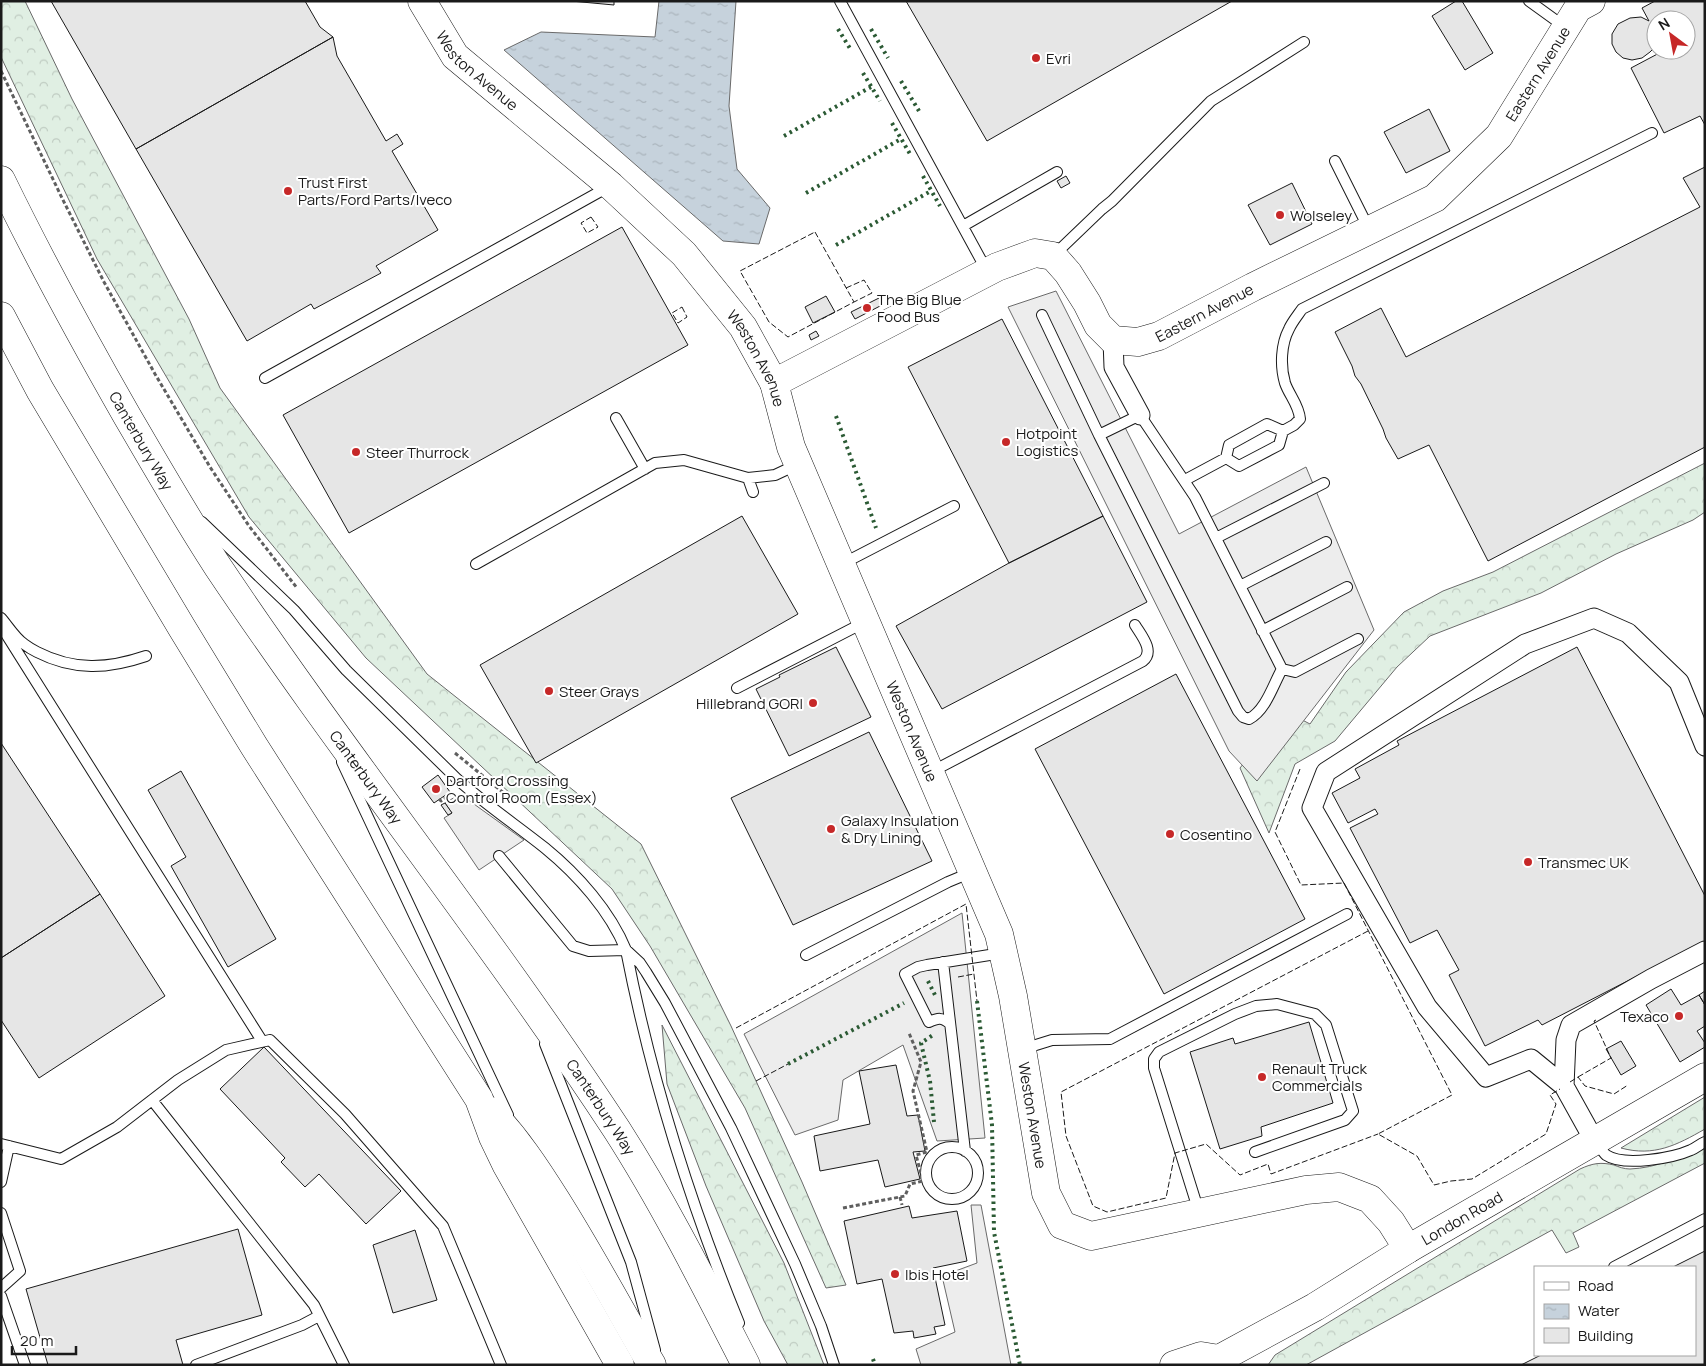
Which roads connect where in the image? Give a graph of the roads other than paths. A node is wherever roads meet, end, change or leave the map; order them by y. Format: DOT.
graph roads {
  1 [pos="422,1"];
  2 [pos="840,1"];
  3 [pos="1529,1"];
  4 [pos="1591,1"];
  5 [pos="1566,28"];
  6 [pos="1304,42"];
  7 [pos="1652,133"];
  8 [pos="1335,162"];
  9 [pos="1057,172"];
  10 [pos="1,180"];
  11 [pos="611,186"];
  12 [pos="963,226"];
  13 [pos="1370,230"];
  14 [pos="1053,256"];
  15 [pos="988,272"];
  16 [pos="1,316"];
  17 [pos="1042,316"];
  18 [pos="1114,340"];
  19 [pos="265,378"];
  20 [pos="774,383"];
  21 [pos="1140,415"];
  22 [pos="616,418"];
  23 [pos="1283,431"];
  24 [pos="1099,434"];
  25 [pos="1226,458"];
  26 [pos="800,467"];
  27 [pos="645,469"];
  28 [pos="748,478"];
  29 [pos="1185,480"];
  30 [pos="1324,484"];
  31 [pos="171,492"];
  32 [pos="752,492"];
  33 [pos="954,506"];
  34 [pos="1216,538"];
  35 [pos="1326,542"];
  36 [pos="476,564"];
  37 [pos="842,565"];
  38 [pos="1240,586"];
  39 [pos="1347,587"];
  40 [pos="1,618"];
  41 [pos="866,621"];
  42 [pos="1136,625"];
  43 [pos="1,626"];
  44 [pos="1262,631"];
  45 [pos="1358,639"];
  46 [pos="146,656"];
  47 [pos="1282,669"];
  48 [pos="737,688"];
  49 [pos="317,709"];
  50 [pos="1705,746"];
  51 [pos="930,772"];
  52 [pos="499,856"];
  53 [pos="972,872"];
  54 [pos="1346,914"];
  55 [pos="626,950"];
  56 [pos="1705,950"];
  57 [pos="1003,953"];
  58 [pos="806,955"];
  59 [pos="942,962"];
  60 [pos="528,1001"];
  61 [pos="950,1024"];
  62 [pos="262,1041"];
  63 [pos="1022,1050"];
  64 [pos="1705,1076"];
  65 [pos="1564,1086"];
  66 [pos="479,1099"];
  67 [pos="152,1100"];
  68 [pos="1594,1140"];
  69 [pos="1705,1142"];
  70 [pos="5,1145"];
  71 [pos="525,1151"];
  72 [pos="965,1151"];
  73 [pos="1256,1152"];
  74 [pos="1,1182"];
  75 [pos="1,1213"];
  76 [pos="1200,1213"];
  77 [pos="1705,1219"];
  78 [pos="1408,1249"];
  79 [pos="1616,1266"];
  80 [pos="1,1288"];
  81 [pos="1,1296"];
  82 [pos="319,1316"];
  83 [pos="746,1349"];
  84 [pos="1218,1363"];
  85 [pos="25,1365"];
  86 [pos="196,1365"];
  87 [pos="344,1365"];
  88 [pos="500,1365"];
  89 [pos="620,1365"];
  90 [pos="652,1365"];
  91 [pos="659,1365"];
  92 [pos="754,1365"];
  93 [pos="834,1365"];
  94 [pos="1174,1365"];
  1 -- 11 [label="main road, Weston Avenue"];
  2 -- 12 [label="lane"];
  3 -- 5 [label="lane"];
  4 -- 5 [label="main road, Eastern Avenue"];
  5 -- 13 [label="main road, Eastern Avenue"];
  6 -- 14 [label="lane"];
  7 -- 23 [label="lane"];
  8 -- 13 [label="lane"];
  9 -- 12 [label="lane"];
  10 -- 31 [label="main road, Canterbury Way"];
  11 -- 19 [label="lane"];
  11 -- 20 [label="main road, Weston Avenue"];
  12 -- 15 [label="lane"];
  13 -- 18 [label="main road, Eastern Avenue"];
  14 -- 15 [label="main road"];
  14 -- 18 [label="main road"];
  15 -- 20 [label="main road"];
  16 -- 66 [label="main road"];
  17 -- 24 [label="lane"];
  18 -- 21 [label="street"];
  20 -- 26 [label="main road, Weston Avenue"];
  21 -- 24 [label="lane"];
  21 -- 29 [label="lane"];
  22 -- 27 [label="lane"];
  23 -- 25 [label="lane"];
  23 -- 25 [label="lane"];
  24 -- 47 [label="lane"];
  25 -- 29 [label="lane"];
  26 -- 28 [label="lane"];
  26 -- 37 [label="main road, Weston Avenue"];
  27 -- 28 [label="lane"];
  27 -- 36 [label="lane"];
  28 -- 32 [label="lane"];
  29 -- 34 [label="lane"];
  30 -- 34 [label="lane"];
  31 -- 49 [label="main road, Canterbury Way"];
  31 -- 55 [label="lane"];
  33 -- 37 [label="lane"];
  34 -- 38 [label="lane"];
  35 -- 38 [label="lane"];
  37 -- 41 [label="main road, Weston Avenue"];
  38 -- 44 [label="lane"];
  39 -- 44 [label="lane"];
  40 -- 46 [label="lane"];
  41 -- 48 [label="lane"];
  41 -- 51 [label="main road, Weston Avenue"];
  42 -- 51 [label="lane"];
  43 -- 62 [label="lane"];
  44 -- 47 [label="lane"];
  45 -- 47 [label="lane"];
  49 -- 60 [label="main road, Canterbury Way"];
  49 -- 71 [label="lane"];
  50 -- 65 [label="street"];
  51 -- 53 [label="main road, Weston Avenue"];
  52 -- 55 [label="lane"];
  53 -- 57 [label="main road, Weston Avenue"];
  53 -- 58 [label="lane"];
  54 -- 63 [label="lane"];
  55 -- 83 [label="lane"];
  55 -- 93 [label="lane"];
  56 -- 65 [label="street"];
  57 -- 59 [label="lane"];
  57 -- 63 [label="main road, Weston Avenue"];
  59 -- 61 [label="lane"];
  59 -- 61 [label="lane"];
  60 -- 83 [label="main road, Canterbury Way"];
  60 -- 91 [label="lane"];
  61 -- 72 [label="lane"];
  62 -- 67 [label="lane"];
  62 -- 88 [label="lane"];
  63 -- 76 [label="main road, Weston Avenue"];
  64 -- 68 [label="main road, London Road"];
  65 -- 68 [label="street"];
  66 -- 71 [label="main road"];
  66 -- 89 [label="main road"];
  67 -- 70 [label="lane"];
  67 -- 82 [label="lane"];
  68 -- 69 [label="lane"];
  68 -- 78 [label="main road, London Road"];
  70 -- 74 [label="lane"];
  71 -- 90 [label="main road"];
  72 -- 72 [label="lane"];
  73 -- 76 [label="lane"];
  75 -- 80 [label="lane"];
  76 -- 78 [label="main road, Weston Avenue"];
  77 -- 79 [label="lane"];
  78 -- 84 [label="main road, London Road"];
  81 -- 85 [label="lane"];
  82 -- 86 [label="lane"];
  82 -- 87 [label="lane"];
  83 -- 92 [label="lane"];
  84 -- 94 [label="main road, London Road"];
}
